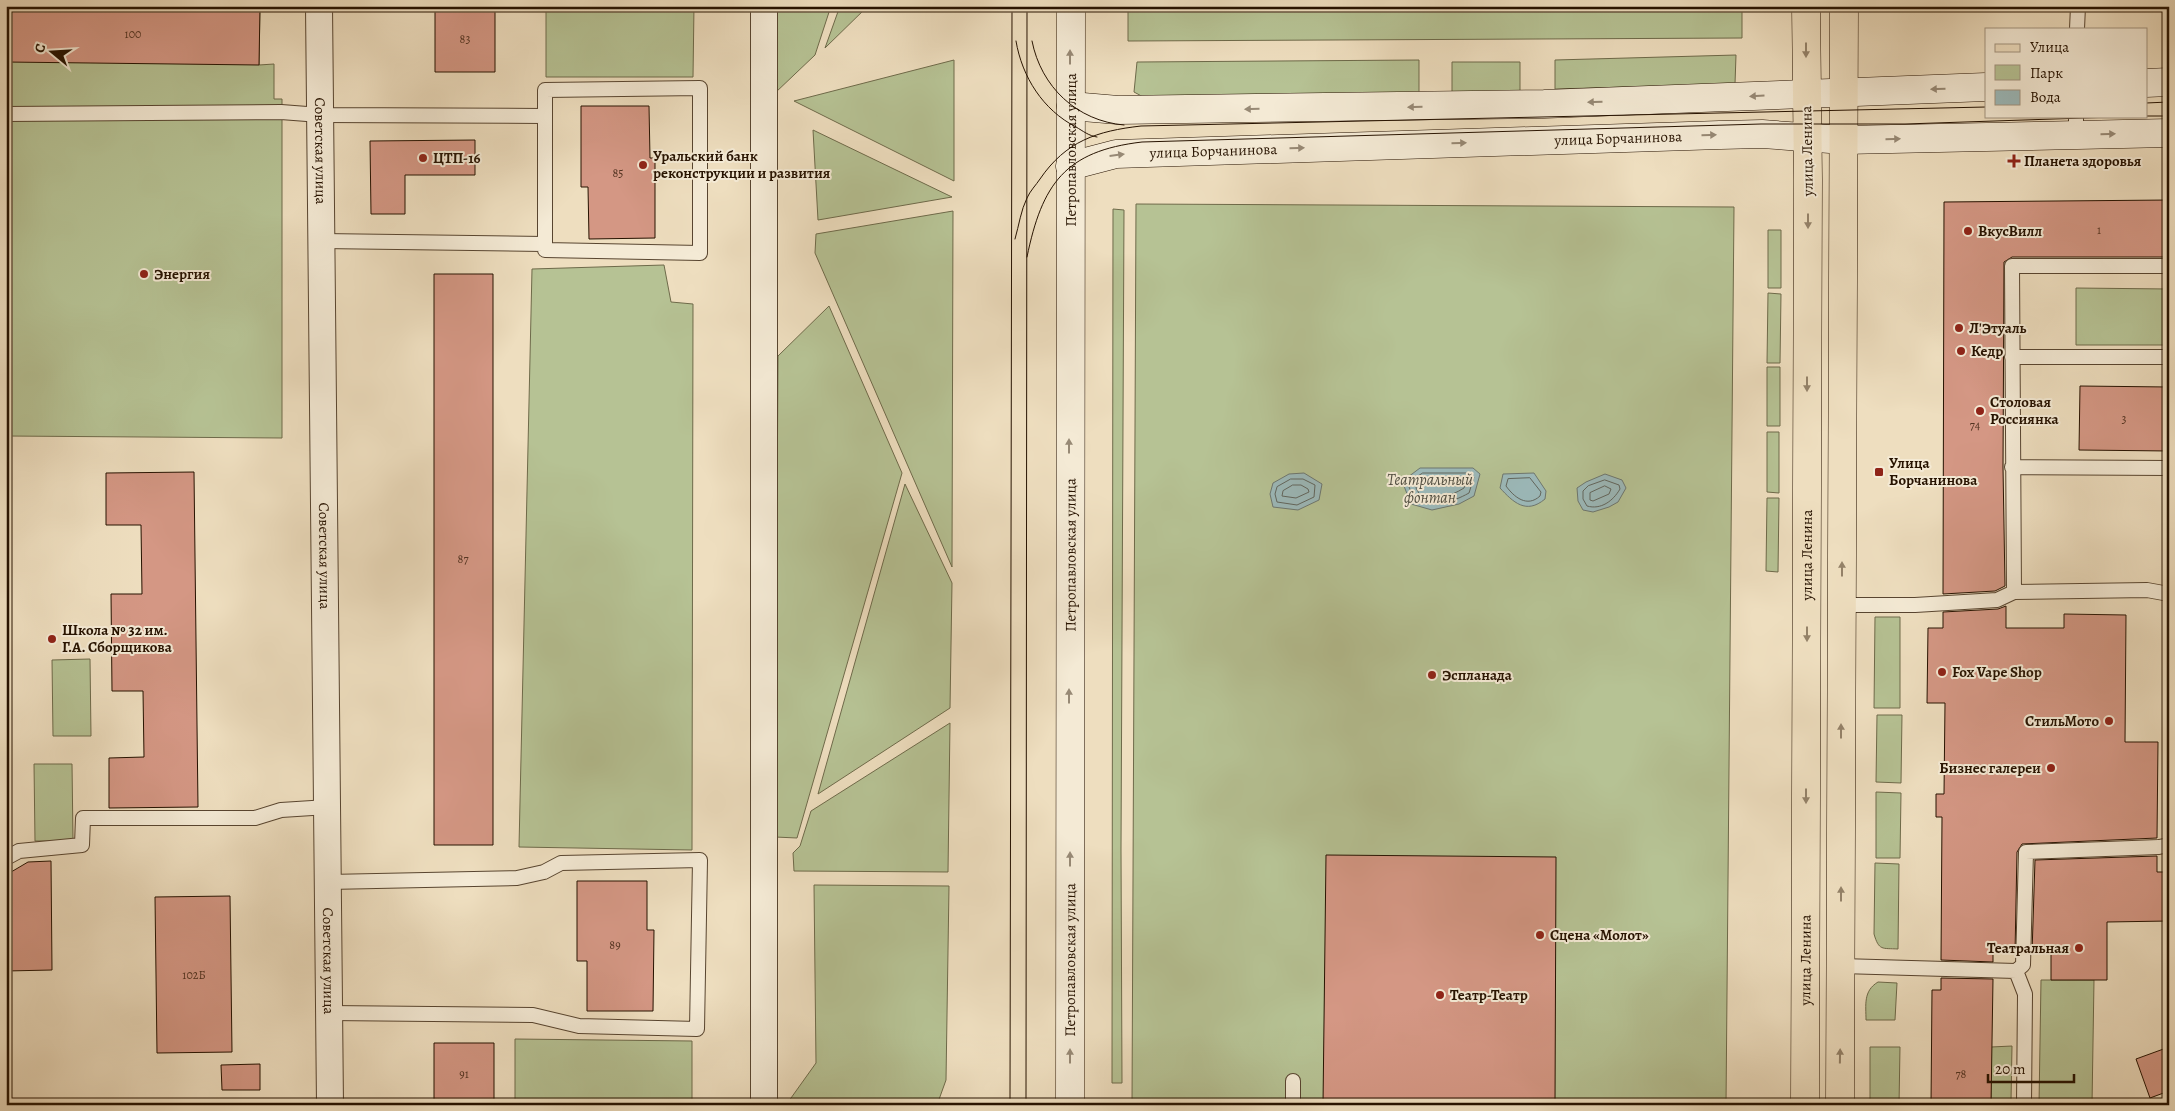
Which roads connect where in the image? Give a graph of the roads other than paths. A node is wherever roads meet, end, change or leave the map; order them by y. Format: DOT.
graph roads {
  1 [pos="319,6"];
  2 [pos="764,6"];
  3 [pos="1070,6"];
  4 [pos="1806,6"];
  5 [pos="1844,6"];
  6 [pos="2078,6"];
  7 [pos="2077,28"];
  8 [pos="2169,82"];
  9 [pos="2148,83"];
  10 [pos="1985,87"];
  11 [pos="1844,92"];
  12 [pos="1806,94"];
  13 [pos="1071,106"];
  14 [pos="6,114"];
  15 [pos="320,115"];
  16 [pos="544,116"];
  17 [pos="2076,126"];
  18 [pos="2169,133"];
  19 [pos="1807,138"];
  20 [pos="1844,140"];
  21 [pos="1070,166"];
  22 [pos="322,241"];
  23 [pos="544,244"];
  24 [pos="2169,266"];
  25 [pos="2012,357"];
  26 [pos="2169,357"];
  27 [pos="2012,467"];
  28 [pos="2169,468"];
  29 [pos="2014,592"];
  30 [pos="2169,594"];
  31 [pos="1842,605"];
  32 [pos="328,807"];
  33 [pos="2169,845"];
  34 [pos="6,858"];
  35 [pos="328,882"];
  36 [pos="1841,966"];
  37 [pos="2016,971"];
  38 [pos="329,1013"];
  39 [pos="1293,1081"];
  40 [pos="330,1105"];
  41 [pos="764,1105"];
  42 [pos="1070,1105"];
  43 [pos="1293,1105"];
  44 [pos="1805,1105"];
  45 [pos="1840,1105"];
  46 [pos="2024,1105"];
  1 -- 15 [label="street, Советская улица"];
  2 -- 41 [label="street"];
  13 -- 3 [label="main road, Петропавловская улица, one-way"];
  4 -- 12 [label="main road, улица Ленина, one-way"];
  5 -- 11 [label="main road"];
  6 -- 7 [label="lane"];
  8 -- 9 [label="main road"];
  10 -- 11 [label="main road, one-way"];
  11 -- 12 [label="main road"];
  11 -- 20 [label="main road"];
  12 -- 13 [label="main road, one-way"];
  12 -- 19 [label="main road, улица Ленина"];
  13 -- 21 [label="main road, Петропавловская улица"];
  14 -- 15 [label="lane"];
  15 -- 16 [label="lane"];
  15 -- 22 [label="street, Советская улица"];
  16 -- 23 [label="lane"];
  16 -- 23 [label="lane"];
  17 -- 18 [label="main road, улица Борчанинова, one-way"];
  20 -- 17 [label="main road, улица Борчанинова, one-way"];
  19 -- 20 [label="main road, улица Борчанинова"];
  21 -- 19 [label="main road, улица Борчанинова, one-way"];
  19 -- 44 [label="main road, улица Ленина, one-way"];
  31 -- 20 [label="main road, one-way"];
  42 -- 21 [label="main road, Петропавловская улица, one-way"];
  22 -- 23 [label="lane"];
  22 -- 32 [label="street, Советская улица"];
  24 -- 25 [label="lane"];
  25 -- 26 [label="lane"];
  25 -- 27 [label="lane"];
  27 -- 28 [label="lane"];
  27 -- 29 [label="lane"];
  29 -- 30 [label="lane"];
  29 -- 31 [label="lane"];
  36 -- 31 [label="main road, one-way"];
  32 -- 34 [label="lane"];
  32 -- 35 [label="street, Советская улица"];
  33 -- 37 [label="lane"];
  35 -- 38 [label="street, Советская улица"];
  35 -- 38 [label="lane"];
  36 -- 37 [label="lane"];
  45 -- 36 [label="main road, one-way"];
  37 -- 46 [label="lane"];
  38 -- 40 [label="street, Советская улица"];
  39 -- 43 [label="lane"];
}
